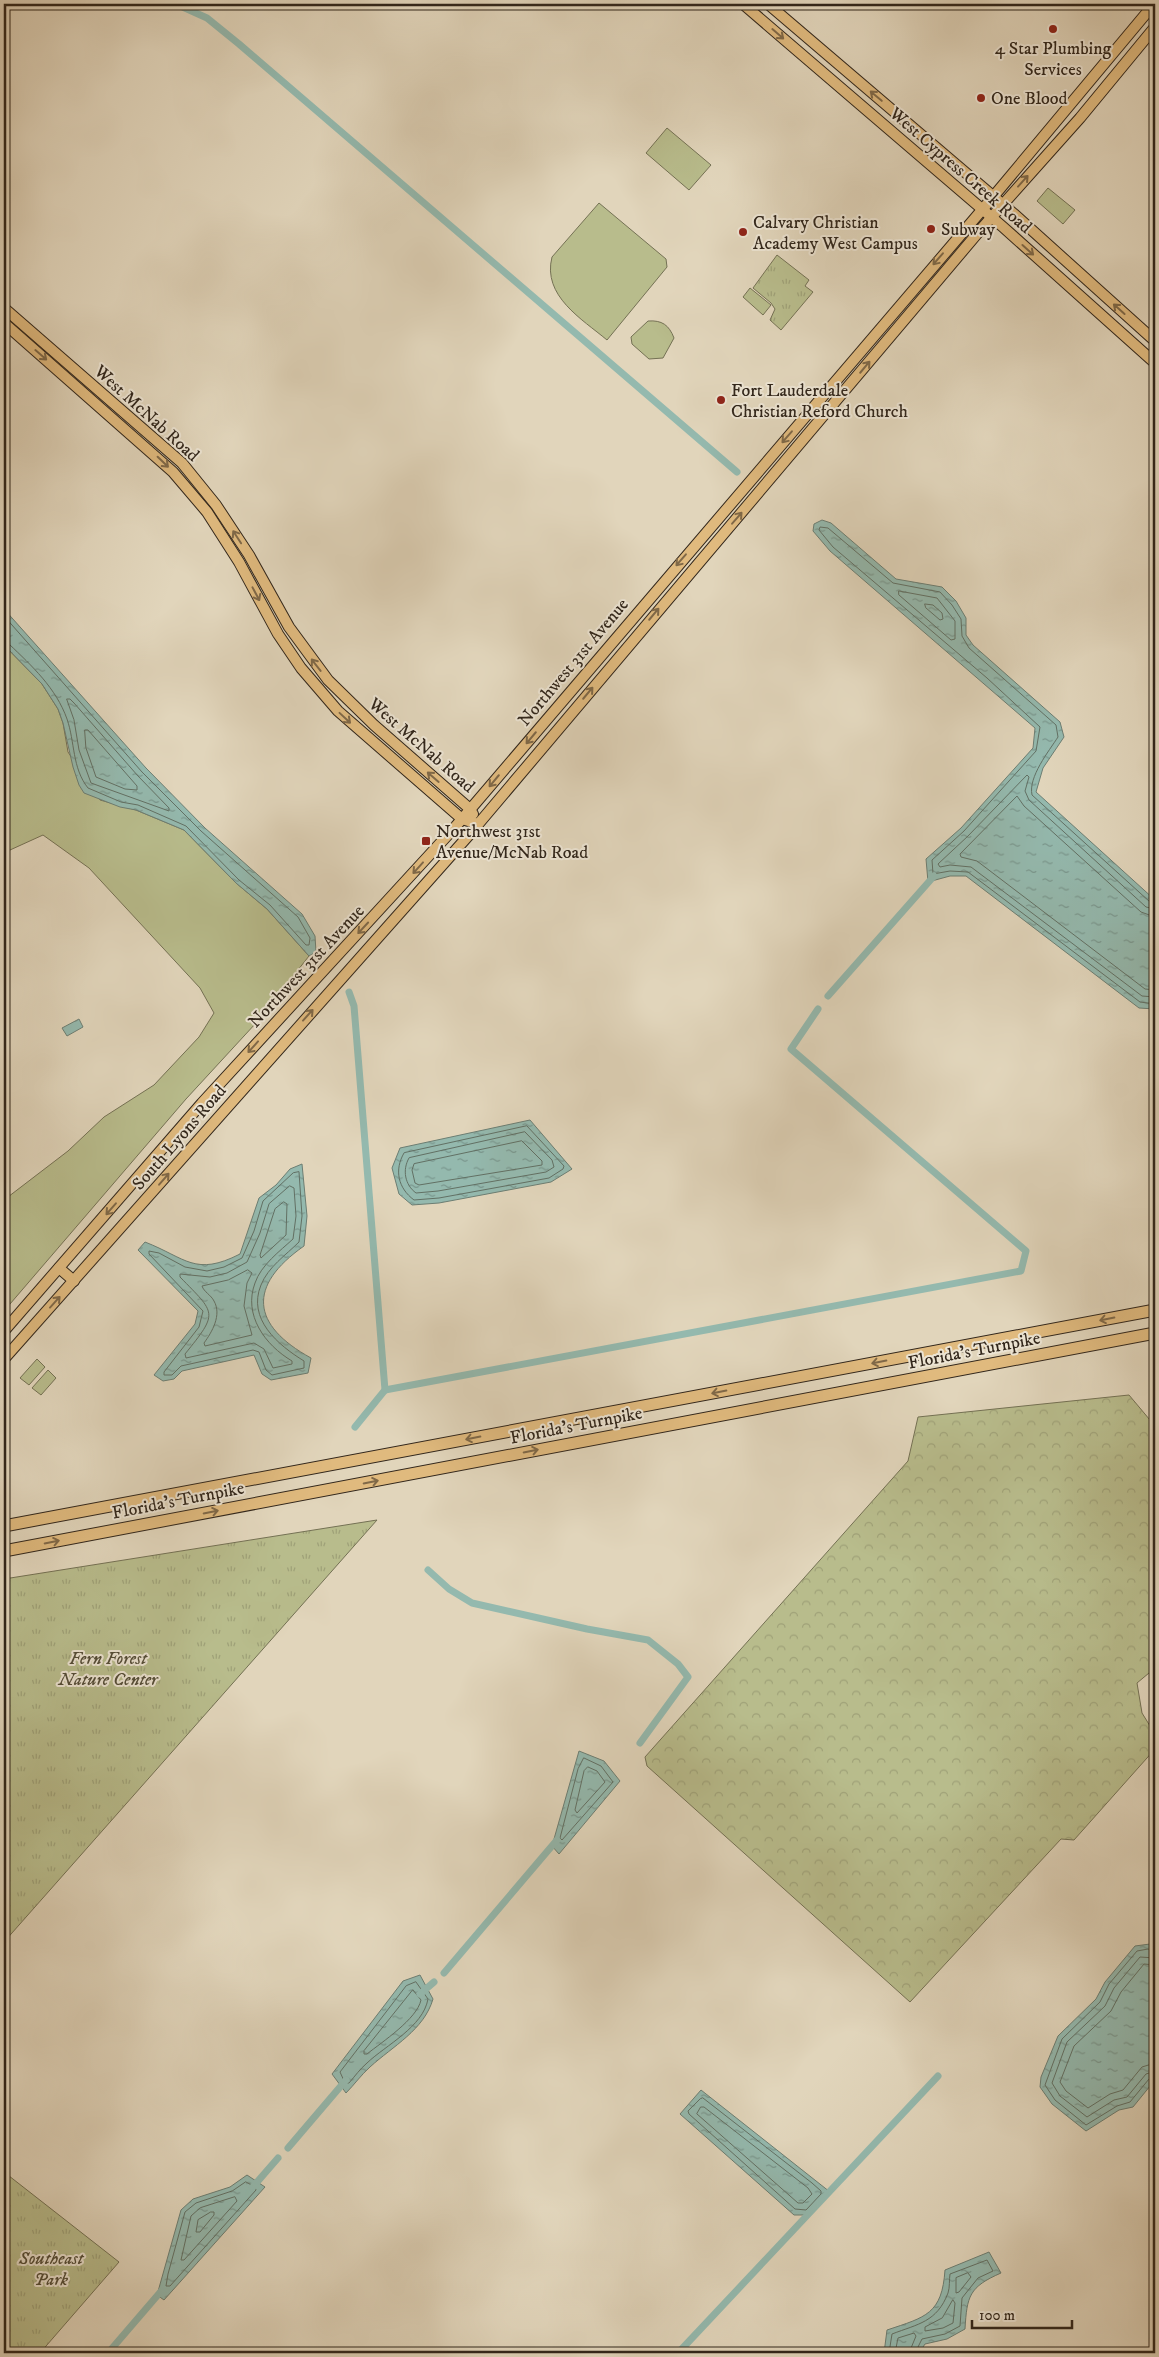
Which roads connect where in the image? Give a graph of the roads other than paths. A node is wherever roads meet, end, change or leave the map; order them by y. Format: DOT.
graph roads {
  1 [pos="743,4"];
  2 [pos="768,4"];
  3 [pos="1154,4"];
  4 [pos="1155,26"];
  5 [pos="993,196"];
  6 [pos="1002,205"];
  7 [pos="982,209"];
  8 [pos="991,218"];
  9 [pos="4,308"];
  10 [pos="4,323"];
  11 [pos="1155,341"];
  12 [pos="1155,363"];
  13 [pos="470,809"];
  14 [pos="462,819"];
  15 [pos="478,824"];
  16 [pos="380,936"];
  17 [pos="59,1268"];
  18 [pos="74,1281"];
  19 [pos="1155,1310"];
  20 [pos="4,1330"];
  21 [pos="1155,1334"];
  22 [pos="4,1359"];
  23 [pos="4,1526"];
  24 [pos="4,1551"];
  1 -- 7 [label="main road, West Cypress Creek Road, one-way"];
  5 -- 2 [label="main road, West Cypress Creek Road, one-way"];
  3 -- 5 [label="main road, Northwest 31st Avenue"];
  6 -- 4 [label="main road, Northwest 31st Avenue, one-way"];
  5 -- 6 [label="main road, West Cypress Creek Road"];
  5 -- 7 [label="main road, Northwest 31st Avenue"];
  6 -- 8 [label="main road, Northwest 31st Avenue"];
  11 -- 6 [label="main road, West Cypress Creek Road, one-way"];
  7 -- 8 [label="main road, West Cypress Creek Road"];
  7 -- 13 [label="main road, Northwest 31st Avenue, one-way"];
  8 -- 12 [label="main road, West Cypress Creek Road, one-way"];
  15 -- 8 [label="main road, Northwest 31st Avenue, one-way"];
  13 -- 9 [label="main road, West McNab Road, one-way"];
  10 -- 14 [label="main road, West McNab Road, one-way"];
  13 -- 14 [label="main road, Northwest 31st Avenue"];
  13 -- 15 [label="main road, West McNab Road"];
  14 -- 15 [label="main road, West McNab Road"];
  14 -- 17 [label="main road, Northwest 31st Avenue, one-way"];
  15 -- 16 [label="main road, Northwest 31st Avenue"];
  18 -- 16 [label="main road, South Lyons Road, one-way"];
  17 -- 18 [label="main road"];
  17 -- 20 [label="main road, Northwest 31st Avenue"];
  22 -- 18 [label="main road, South Lyons Road, one-way"];
  19 -- 23 [label="highway, Florida's Turnpike, one-way"];
  24 -- 21 [label="highway, Florida's Turnpike, one-way"];
}
